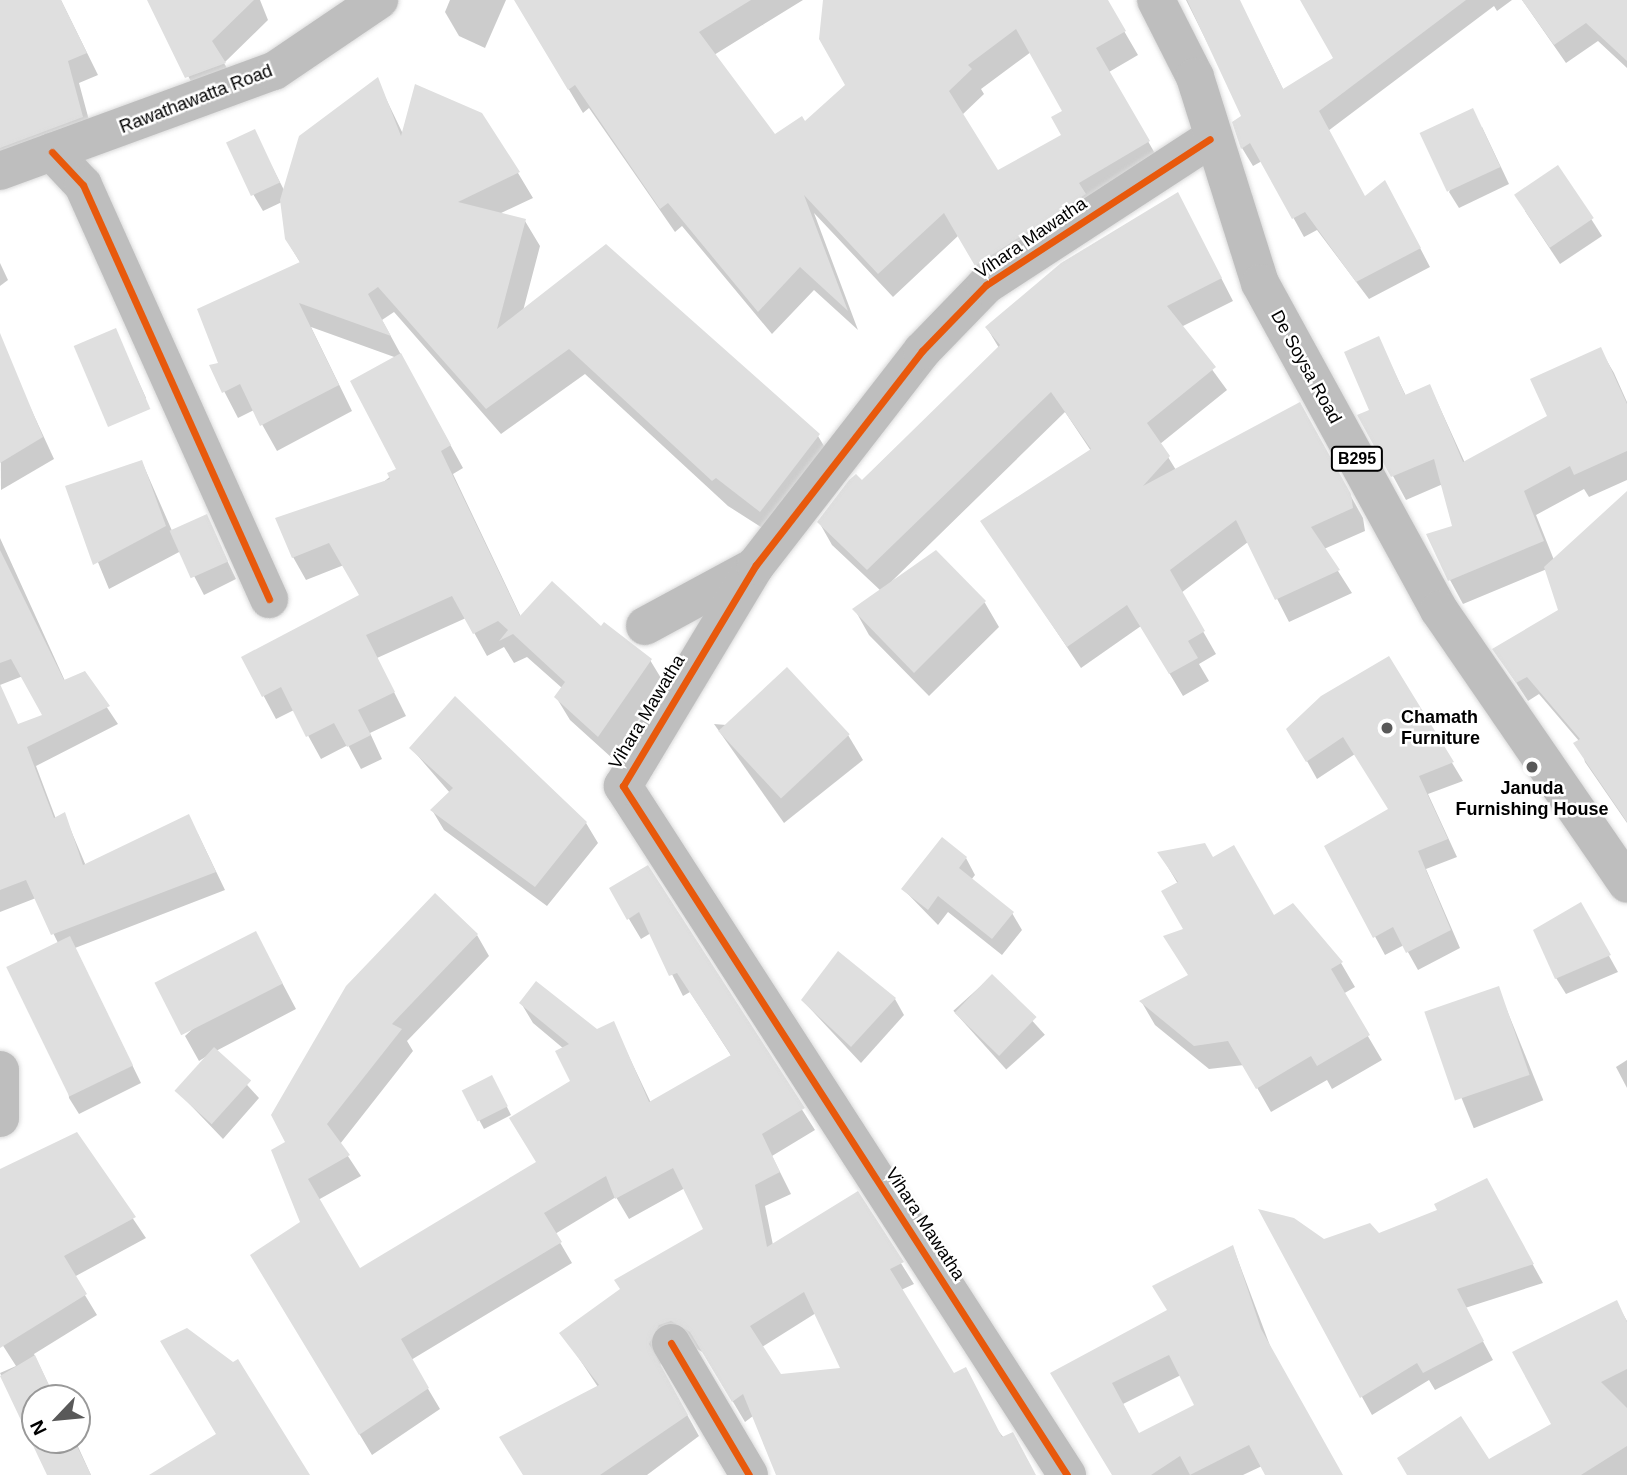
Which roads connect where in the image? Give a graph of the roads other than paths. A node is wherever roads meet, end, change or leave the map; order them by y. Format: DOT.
graph roads {
  1 [pos="379,0"];
  2 [pos="1156,0"];
  3 [pos="1210,139"];
  4 [pos="52,152"];
  5 [pos="0,171"];
  6 [pos="756,565"];
  7 [pos="269,599"];
  8 [pos="645,625"];
  9 [pos="1627,884"];
  10 [pos="0,1070"];
  11 [pos="0,1118"];
  12 [pos="671,1343"];
  13 [pos="749,1475"];
  14 [pos="1067,1475"];
  1 -- 4 [label="street, Rawathawatta Road"];
  2 -- 3 [label="street, De Soysa Road / B295"];
  3 -- 6 [label="street, Vihara Mawatha"];
  3 -- 9 [label="street, De Soysa Road / B295"];
  4 -- 5 [label="street, Rawathawatta Road"];
  4 -- 7 [label="street"];
  6 -- 8 [label="street"];
  6 -- 14 [label="street, Vihara Mawatha"];
  10 -- 11 [label="street"];
  12 -- 13 [label="street"];
}
